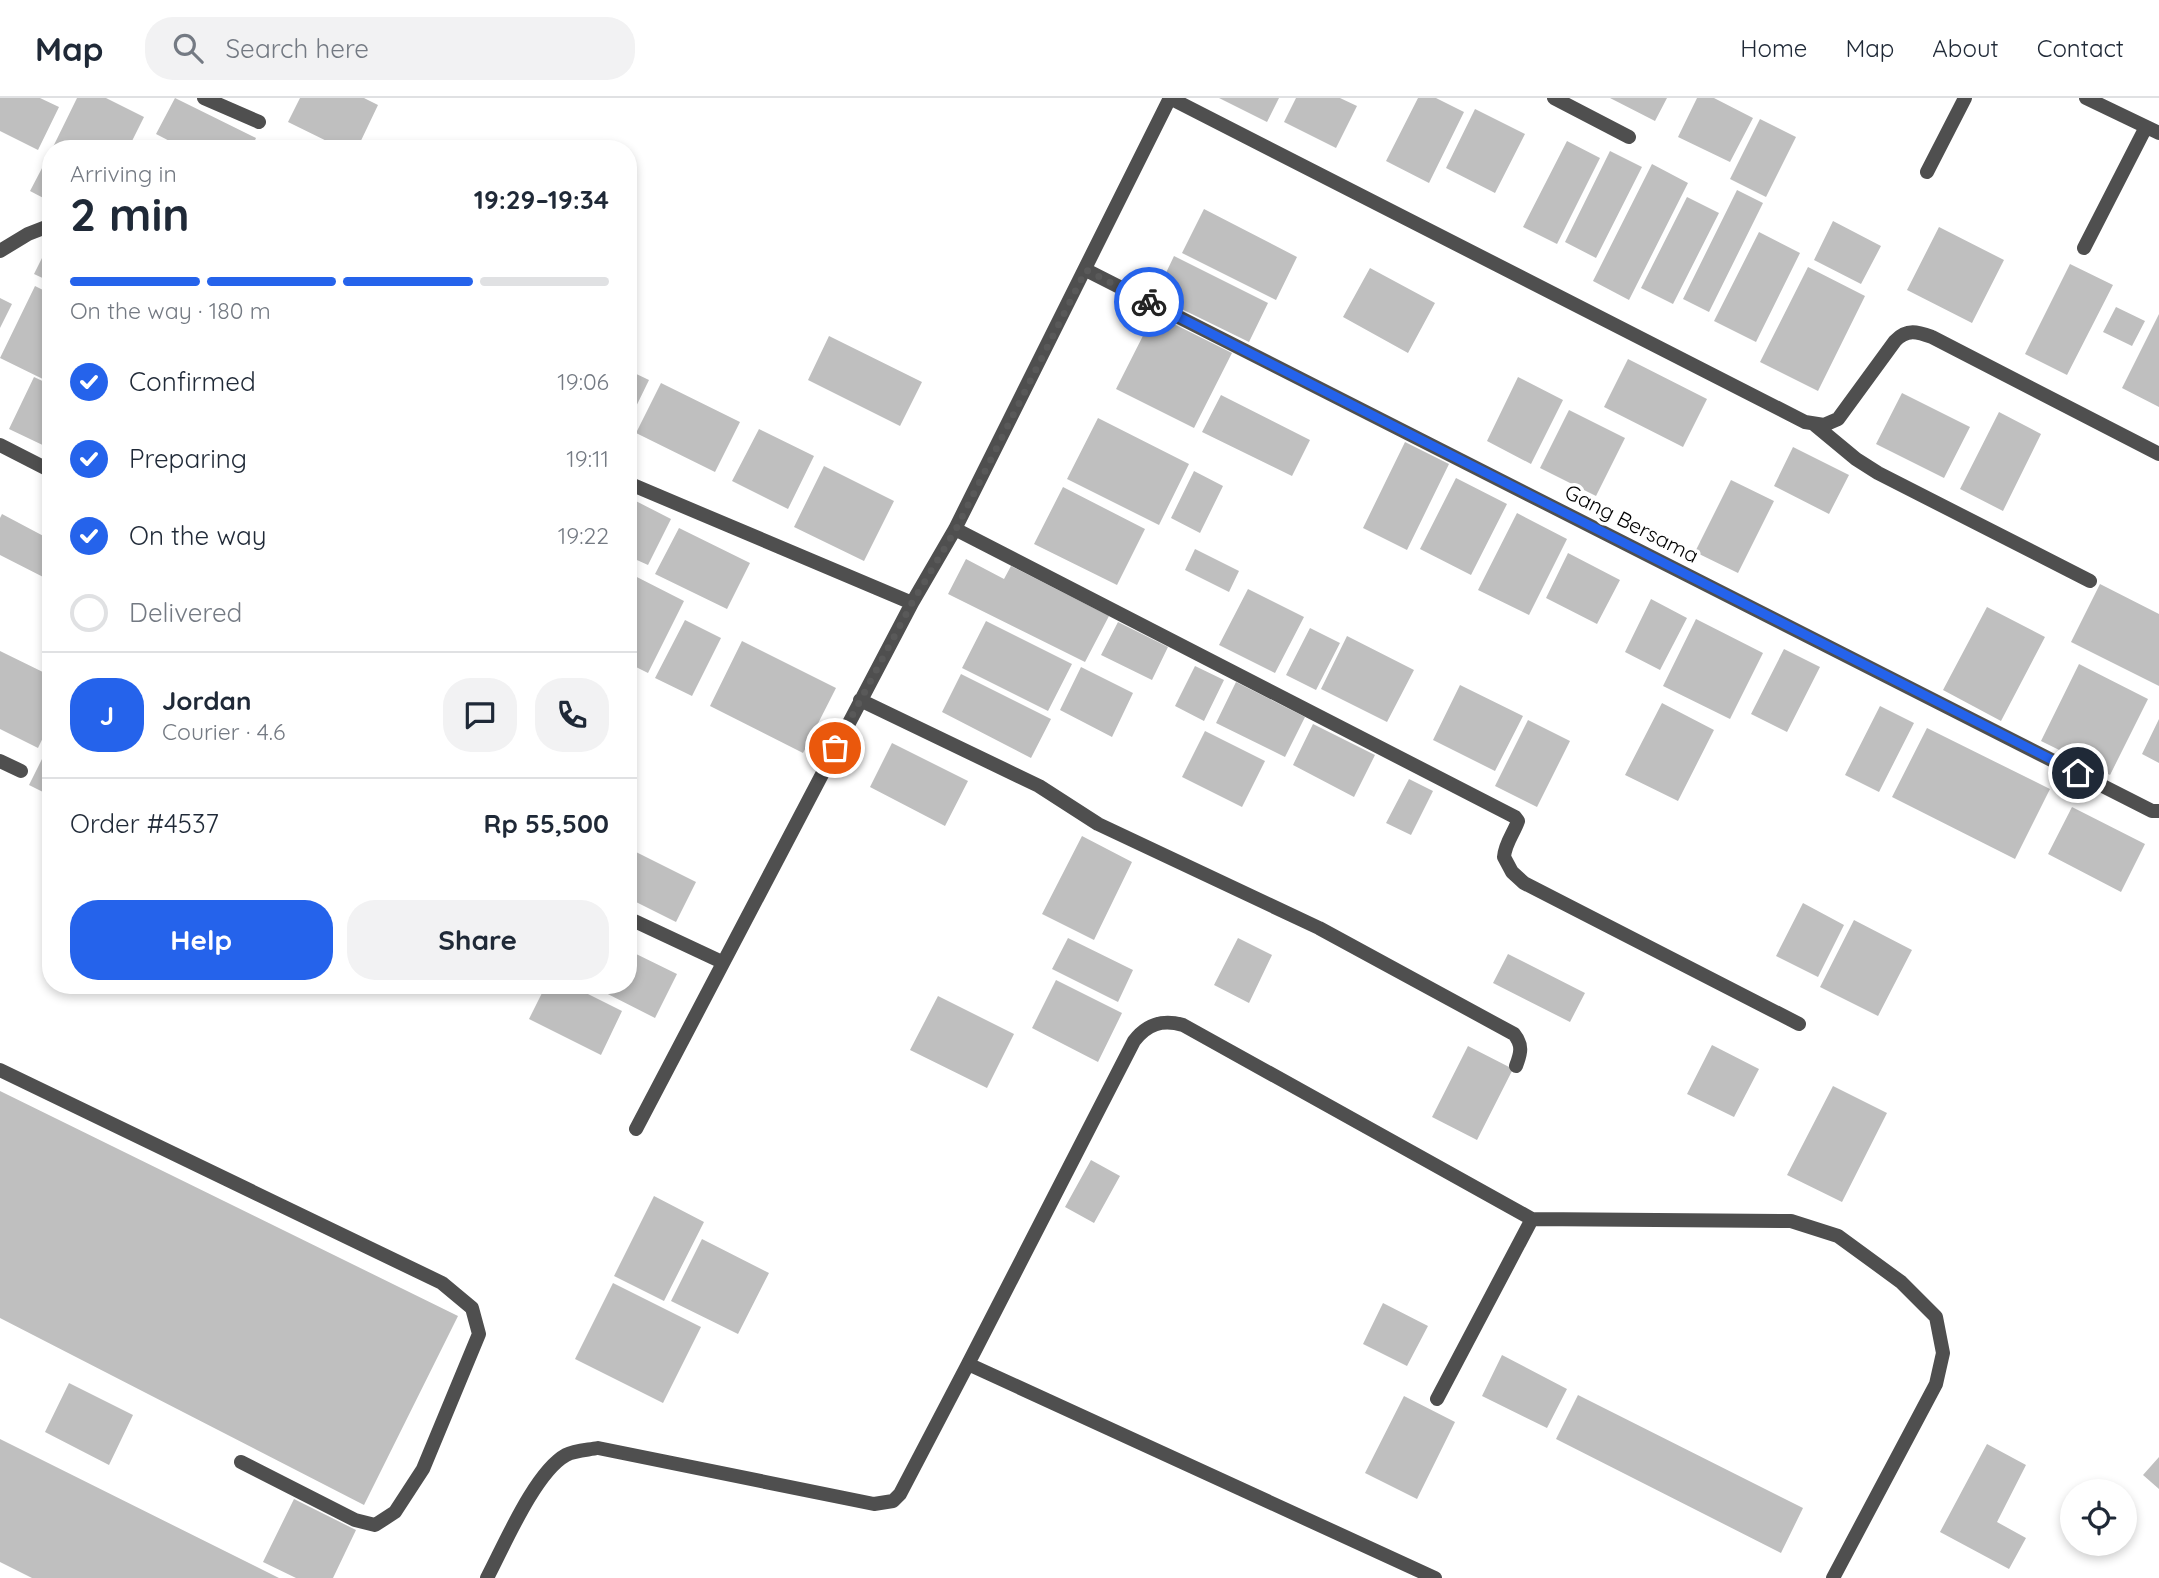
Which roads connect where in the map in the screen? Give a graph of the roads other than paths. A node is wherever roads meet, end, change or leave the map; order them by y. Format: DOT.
graph roads {
  1 [pos="204,98"];
  2 [pos="1553,98"];
  3 [pos="1965,98"];
  4 [pos="2086,98"];
  5 [pos="259,122"];
  6 [pos="2152,130"];
  7 [pos="1629,137"];
  8 [pos="1927,172"];
  9 [pos="42,230"];
  10 [pos="2084,248"];
  11 [pos="0,251"];
  12 [pos="1086,270"];
  13 [pos="1815,425"];
  14 [pos="0,445"];
  15 [pos="2159,454"];
  16 [pos="42,466"];
  17 [pos="637,487"];
  18 [pos="956,529"];
  19 [pos="2090,581"];
  20 [pos="912,603"];
  21 [pos="860,700"];
  22 [pos="0,761"];
  23 [pos="22,771"];
  24 [pos="2159,811"];
  25 [pos="637,922"];
  26 [pos="722,962"];
  27 [pos="1798,1024"];
  28 [pos="1516,1066"];
  29 [pos="0,1070"];
  30 [pos="636,1129"];
  31 [pos="1532,1219"];
  32 [pos="968,1364"];
  33 [pos="1437,1399"];
  34 [pos="241,1462"];
  35 [pos="487,1578"];
  36 [pos="1435,1578"];
  37 [pos="1833,1578"];
  1 -- 5 [label="street"];
  2 -- 7 [label="street"];
  3 -- 8 [label="street"];
  4 -- 6 [label="street"];
  6 -- 10 [label="street"];
  9 -- 11 [label="street"];
  12 -- 13 [label="street"];
  12 -- 18 [label="street"];
  12 -- 24 [label="street, Gang Bersama"];
  13 -- 15 [label="street"];
  13 -- 19 [label="street"];
  14 -- 16 [label="street"];
  17 -- 20 [label="street"];
  18 -- 20 [label="street"];
  18 -- 27 [label="street"];
  20 -- 21 [label="street"];
  21 -- 26 [label="street"];
  21 -- 28 [label="street"];
  22 -- 23 [label="street"];
  25 -- 26 [label="street"];
  26 -- 30 [label="street"];
  29 -- 34 [label="street"];
  31 -- 32 [label="street"];
  31 -- 33 [label="street"];
  31 -- 37 [label="street"];
  32 -- 35 [label="street"];
  32 -- 36 [label="street"];
}
